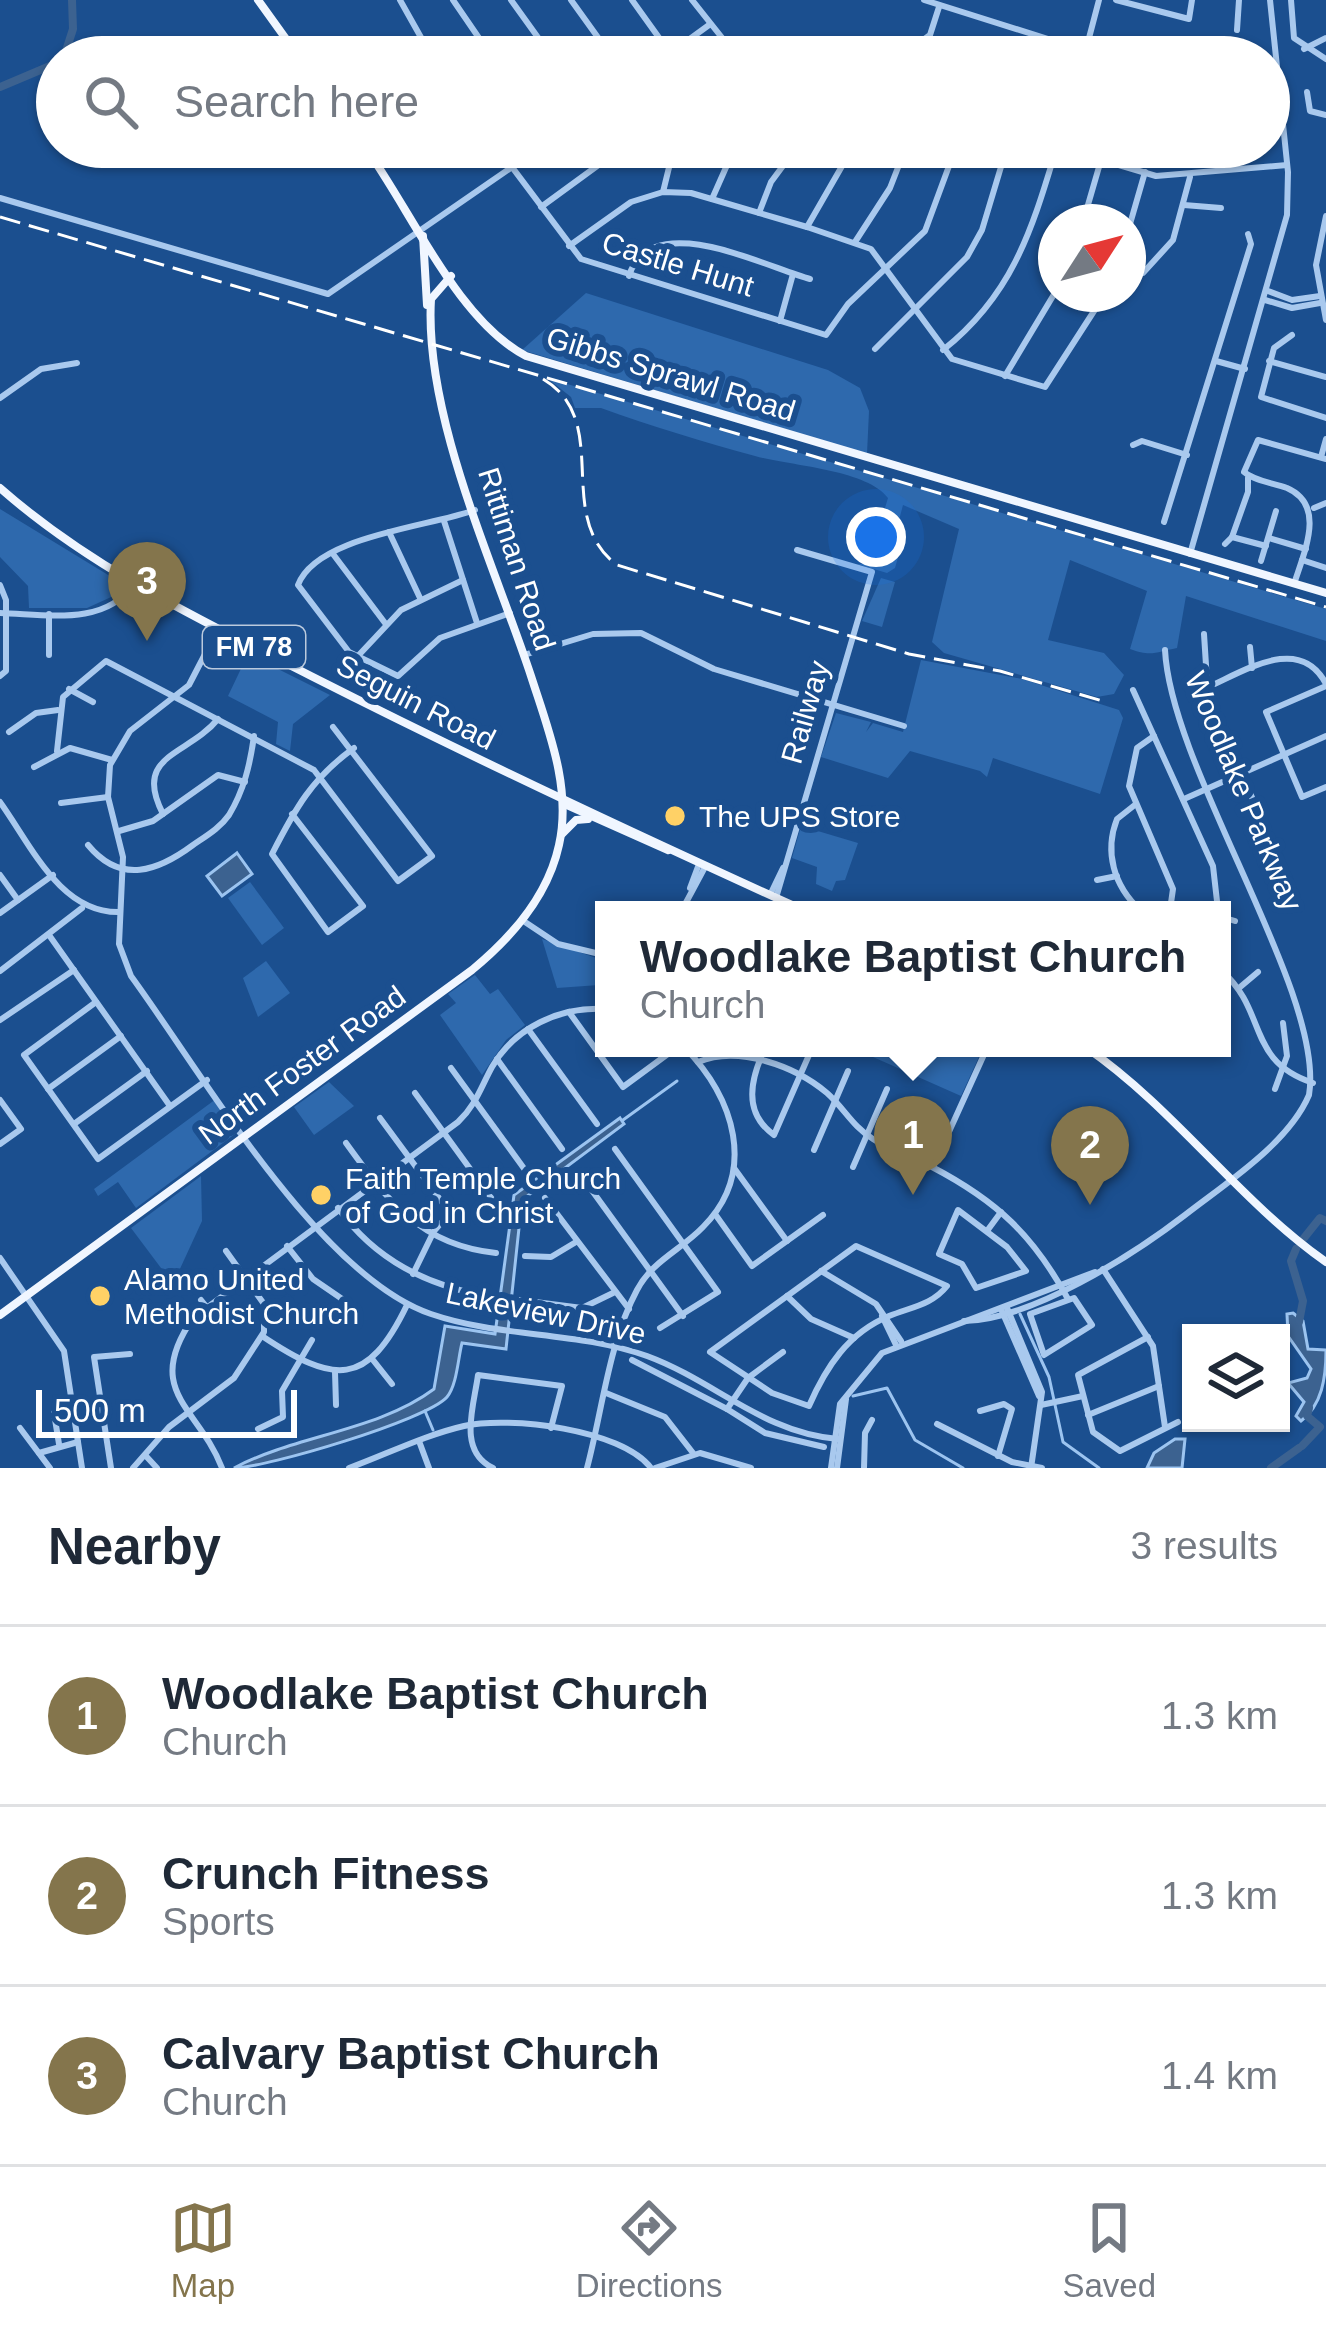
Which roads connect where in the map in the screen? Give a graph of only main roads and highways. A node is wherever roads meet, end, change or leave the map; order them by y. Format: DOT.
graph roads {
  1 [pos="257,0"];
  2 [pos="284,36"];
  3 [pos="379,168"];
  4 [pos="423,233"];
  5 [pos="410,242"];
  6 [pos="422,248"];
  7 [pos="451,276"];
  8 [pos="431,330"];
  9 [pos="0,488"];
  10 [pos="1326,593"];
  11 [pos="560,776"];
  12 [pos="536,789"];
  13 [pos="564,804"];
  14 [pos="589,819"];
  15 [pos="561,836"];
  16 [pos="668,850"];
  17 [pos="782,901"];
  18 [pos="1099,1057"];
  19 [pos="1326,1262"];
  20 [pos="0,1315"];
  1 -- 2 [label="main road"];
  3 -- 4 [label="main road"];
  4 -- 6 [label="main road, Rittiman Road"];
  4 -- 7 [label="main road, Gibbs Sprawl Road"];
  5 -- 6 [label="main road"];
  6 -- 8 [label="main road, Rittiman Road"];
  7 -- 8 [label="main road, Rittiman Road"];
  7 -- 10 [label="main road, Gibbs Sprawl Road"];
  8 -- 11 [label="main road, Rittiman Road"];
  9 -- 12 [label="main road, Seguin Road / FM 78"];
  11 -- 12 [label="main road"];
  11 -- 13 [label="main road, Rittiman Road"];
  12 -- 13 [label="main road, Seguin Road / FM 78"];
  13 -- 14 [label="main road, Seguin Road / FM 78"];
  13 -- 15 [label="main road, North Foster Road"];
  13 -- 16 [label="main road, Seguin Road / FM 78"];
  14 -- 15 [label="main road"];
  14 -- 16 [label="main road, Seguin Road / FM 78"];
  15 -- 20 [label="main road, North Foster Road"];
  16 -- 17 [label="main road, Seguin Road / FM 78"];
  18 -- 19 [label="main road"];
}
